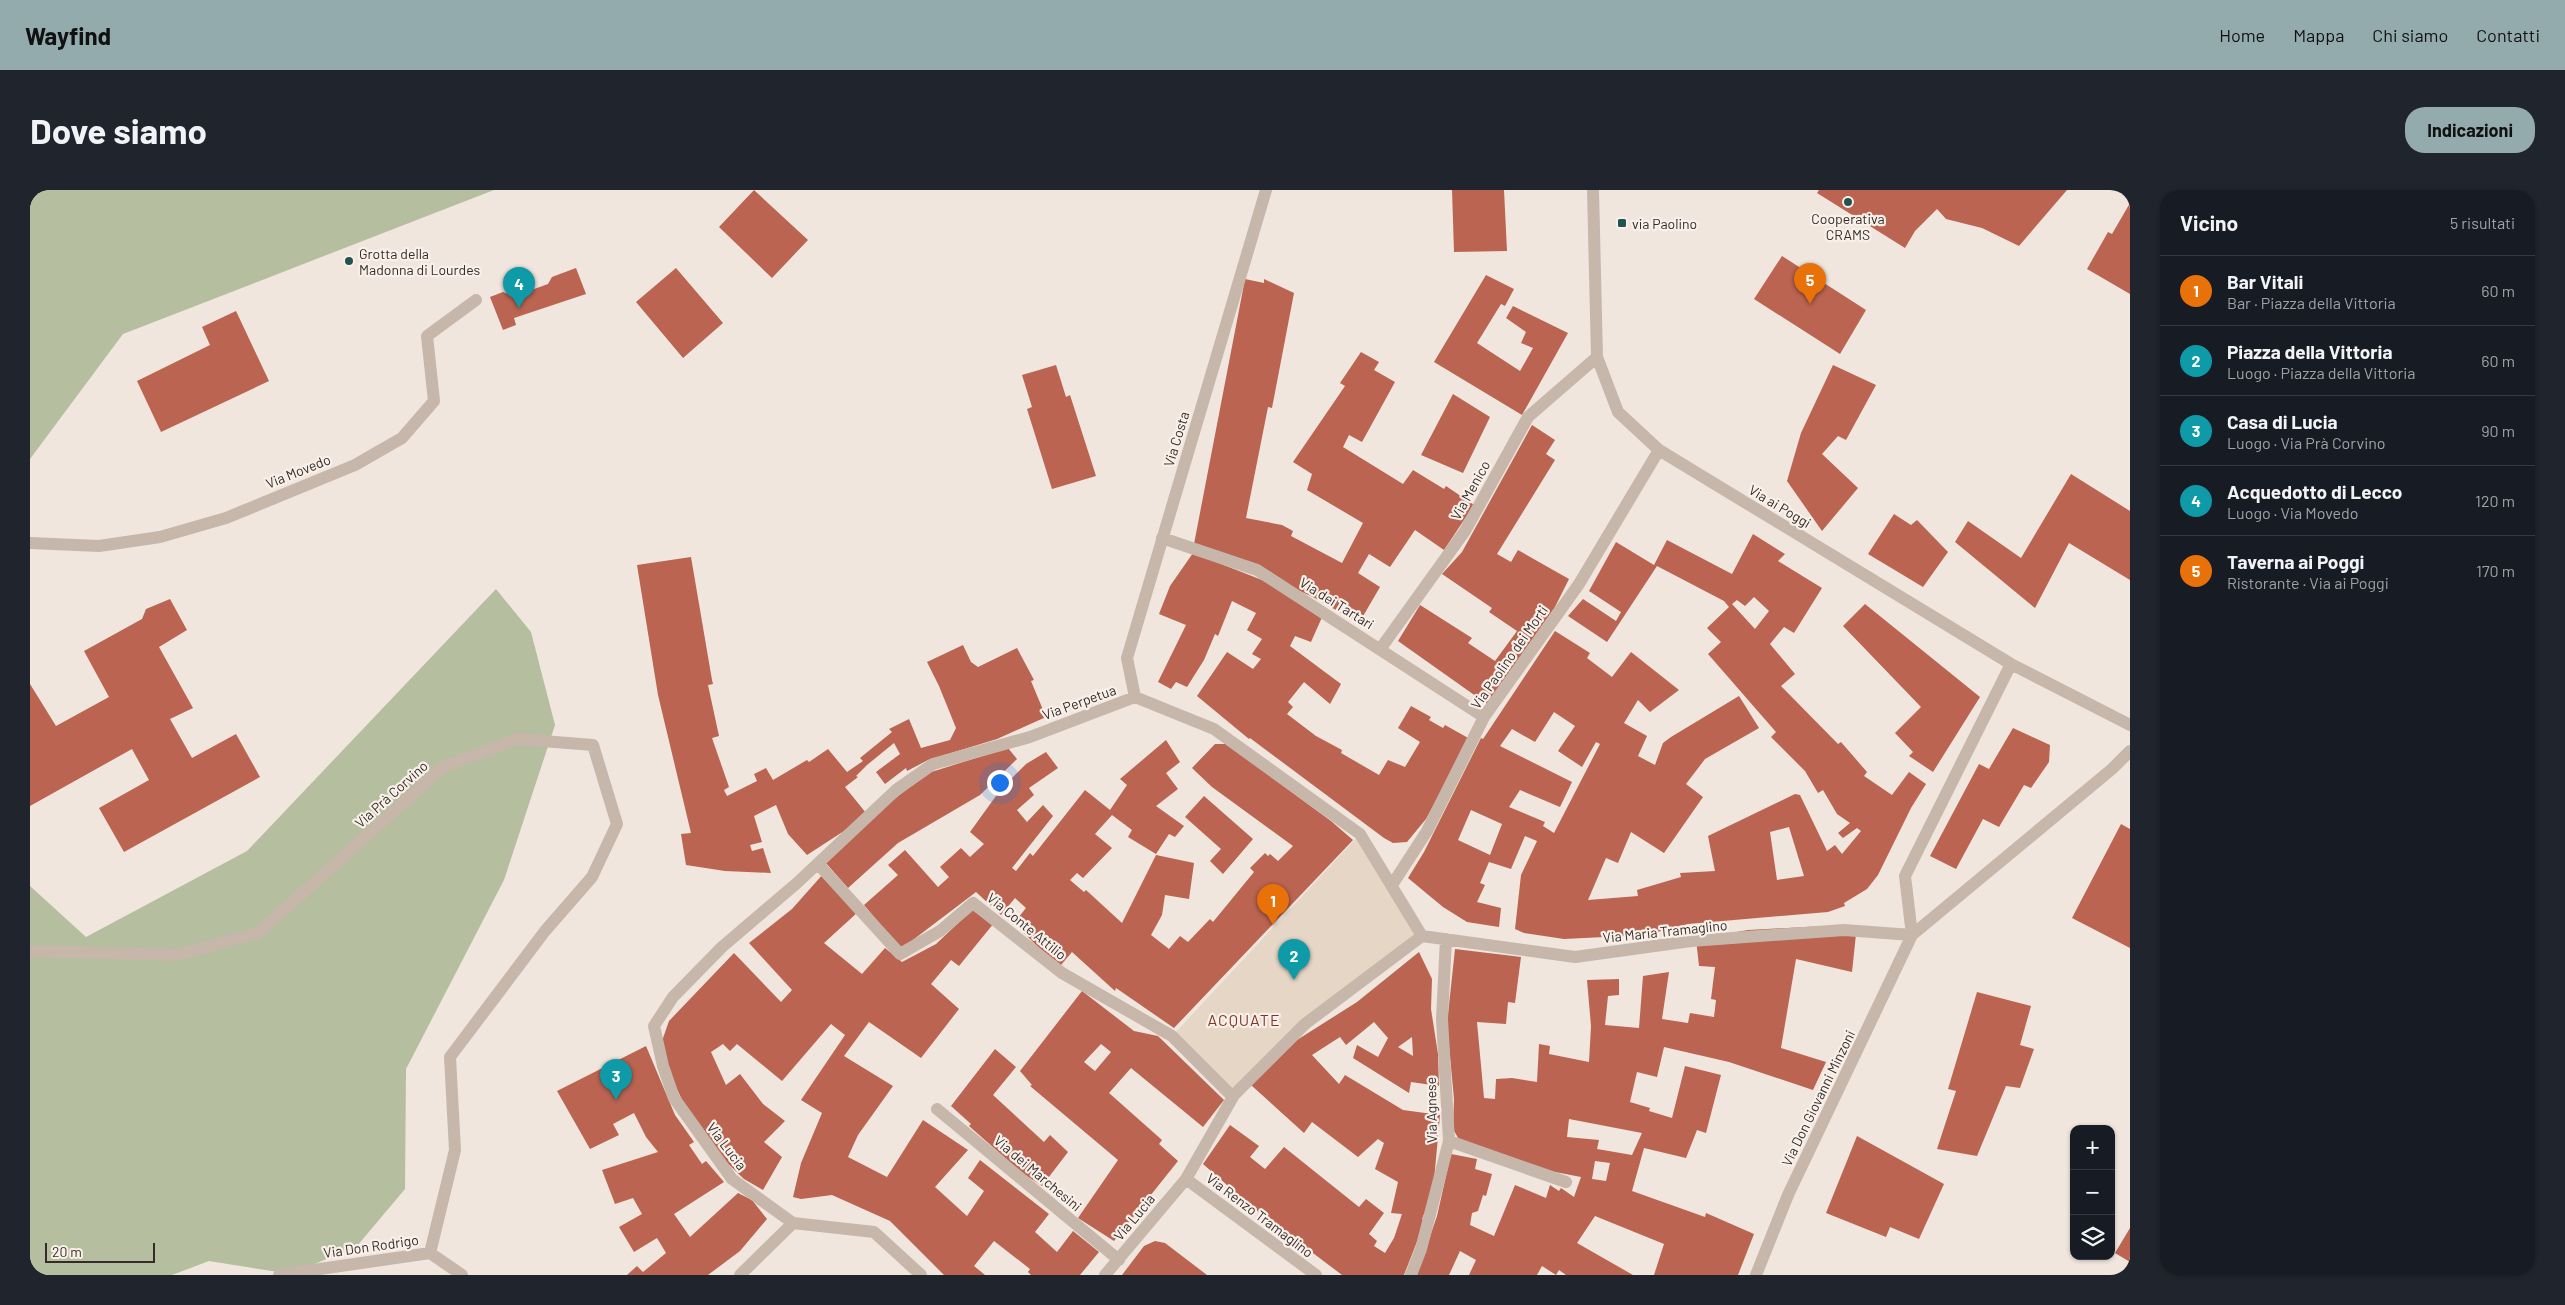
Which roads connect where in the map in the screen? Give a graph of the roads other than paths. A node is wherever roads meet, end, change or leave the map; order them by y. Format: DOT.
graph roads {
  1 [pos="1266,190"];
  2 [pos="1593,190"];
  3 [pos="476,300"];
  4 [pos="1597,357"];
  5 [pos="1659,450"];
  6 [pos="1162,538"];
  7 [pos="30,543"];
  8 [pos="1381,648"];
  9 [pos="2011,664"];
  10 [pos="1135,697"];
  11 [pos="1484,717"];
  12 [pos="2130,725"];
  13 [pos="2130,751"];
  14 [pos="818,864"];
  15 [pos="1392,885"];
  16 [pos="1912,935"];
  17 [pos="1422,936"];
  18 [pos="1446,939"];
  19 [pos="722,947"];
  20 [pos="30,951"];
  21 [pos="1234,1097"];
  22 [pos="937,1109"];
  23 [pos="1449,1141"];
  24 [pos="1186,1179"];
  25 [pos="1566,1182"];
  26 [pos="793,1223"];
  27 [pos="430,1253"];
  28 [pos="1118,1260"];
  29 [pos="279,1275"];
  30 [pos="462,1275"];
  31 [pos="740,1275"];
  32 [pos="921,1275"];
  33 [pos="1105,1275"];
  34 [pos="1316,1275"];
  35 [pos="1411,1275"];
  36 [pos="1756,1275"];
  1 -- 6 [label="street, Via Costa"];
  2 -- 4 [label="street, Via ai Poggi"];
  3 -- 7 [label="street, Via Movedo"];
  4 -- 5 [label="street, Via ai Poggi"];
  4 -- 8 [label="street, Via Menico"];
  5 -- 9 [label="street, Via ai Poggi"];
  5 -- 11 [label="street, Via Paolino dei Morti"];
  6 -- 8 [label="street, Via dei Tartari"];
  6 -- 10 [label="street, Via Costa"];
  8 -- 11 [label="street, Via dei Tartari"];
  9 -- 12 [label="street, Via ai Poggi"];
  9 -- 16 [label="street"];
  10 -- 14 [label="street, Via Perpetua"];
  10 -- 15 [label="street, Via Perpetua"];
  11 -- 15 [label="street, Via Paolino dei Morti"];
  13 -- 16 [label="street, Via Don Giovanni Minzoni"];
  14 -- 19 [label="street, Via Perpetua"];
  14 -- 21 [label="street, Via Conte Attilio"];
  15 -- 17 [label="street, Via Perpetua"];
  16 -- 18 [label="street, Via Maria Tramaglino"];
  16 -- 36 [label="street, Via Don Giovanni Minzoni"];
  17 -- 18 [label="street, Via Maria Tramaglino"];
  17 -- 21 [label="street, Via Lucia"];
  18 -- 23 [label="street, Via Agnese"];
  19 -- 26 [label="street, Via Lucia"];
  20 -- 27 [label="street, Via Prà Corvino"];
  21 -- 24 [label="street, Via Lucia"];
  22 -- 28 [label="street, Via dei Marchesini"];
  23 -- 25 [label="street"];
  23 -- 35 [label="street, Via Agnese"];
  24 -- 28 [label="street, Via Lucia"];
  24 -- 34 [label="street, Via Renzo Tramaglino"];
  26 -- 31 [label="street"];
  26 -- 32 [label="street, Via Lucia"];
  27 -- 29 [label="street, Via Don Rodrigo"];
  27 -- 30 [label="street, Via Don Rodrigo"];
  28 -- 33 [label="street, Via Lucia"];
}
